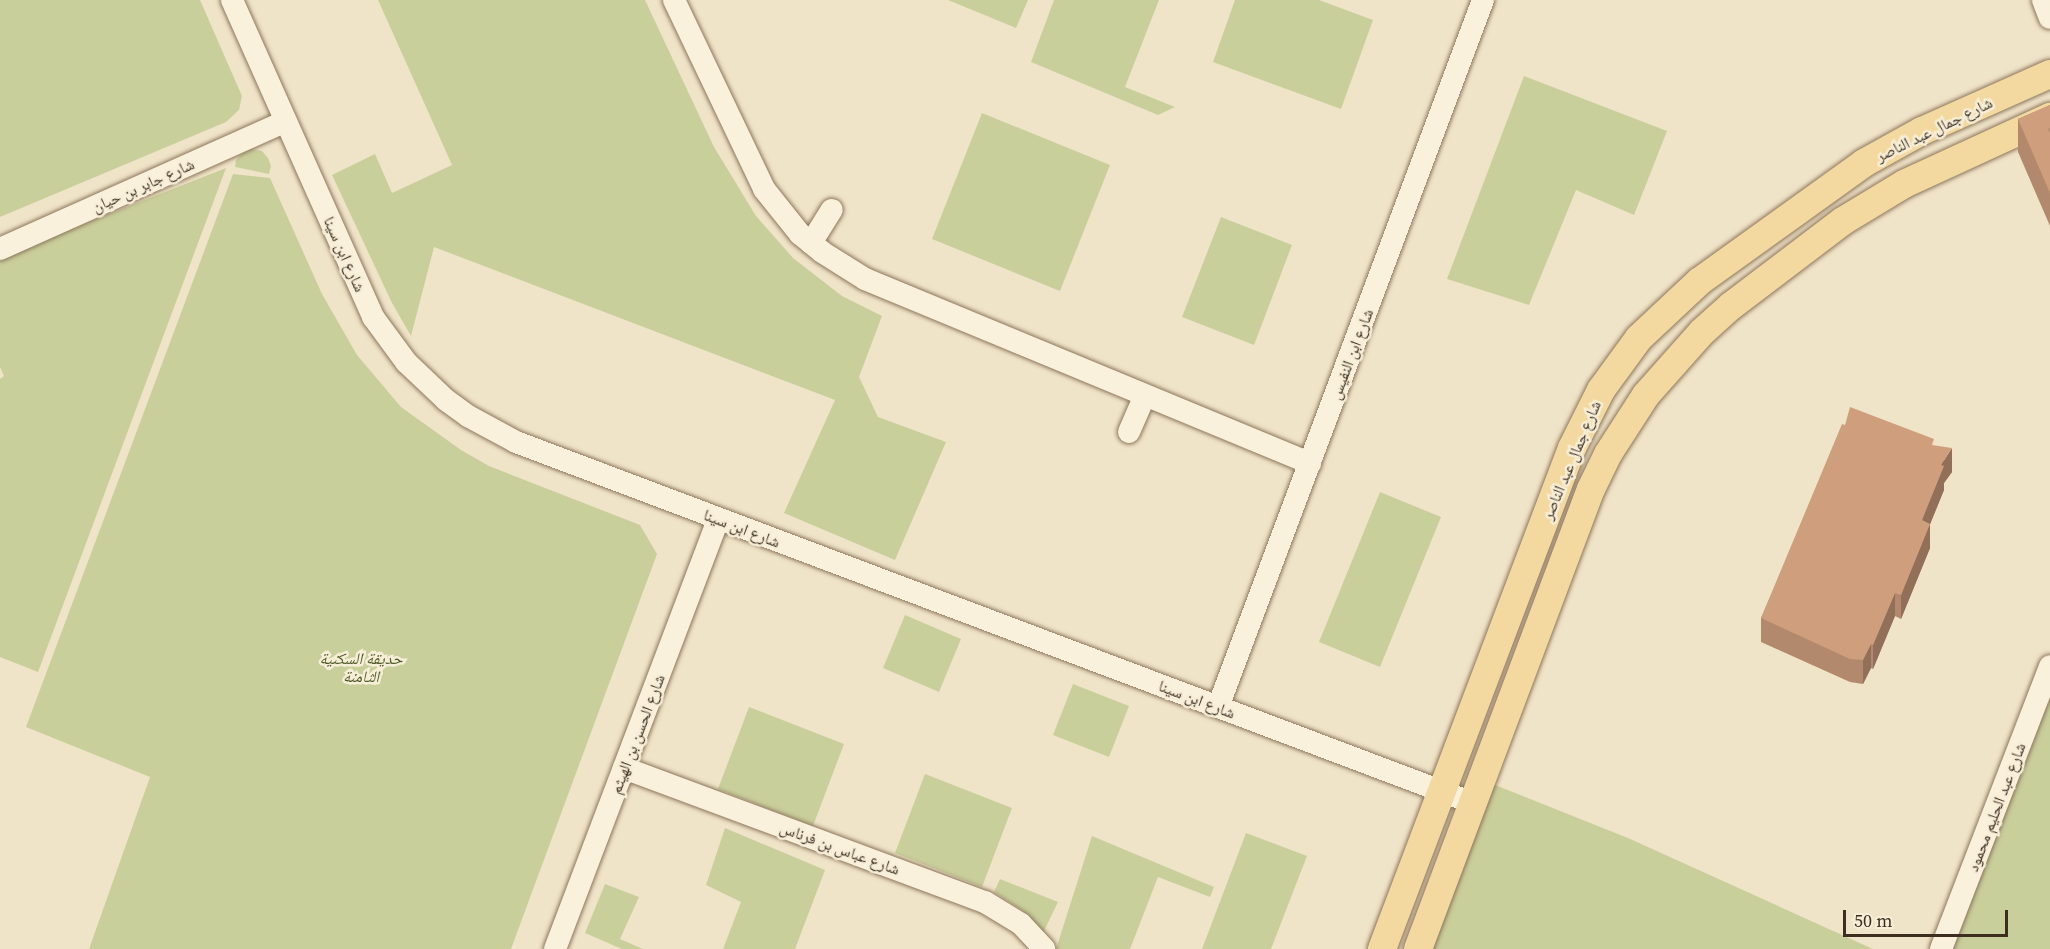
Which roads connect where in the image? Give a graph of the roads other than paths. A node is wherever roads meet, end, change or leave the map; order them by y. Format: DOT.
graph roads {
  1 [pos="232,0"];
  2 [pos="674,0"];
  3 [pos="1483,0"];
  4 [pos="2043,0"];
  5 [pos="2050,18"];
  6 [pos="2050,74"];
  7 [pos="2050,117"];
  8 [pos="286,121"];
  9 [pos="832,210"];
  10 [pos="811,243"];
  11 [pos="0,249"];
  12 [pos="1145,395"];
  13 [pos="1129,432"];
  14 [pos="1310,463"];
  15 [pos="718,519"];
  16 [pos="2050,666"];
  17 [pos="1218,707"];
  18 [pos="624,768"];
  19 [pos="1442,791"];
  20 [pos="1473,803"];
  21 [pos="555,949"];
  22 [pos="1044,949"];
  23 [pos="1382,949"];
  24 [pos="1418,949"];
  25 [pos="1941,949"];
  1 -- 8 [label="street, شارع ابن سينا"];
  2 -- 10 [label="street"];
  3 -- 14 [label="street, شارع ابن النفيس"];
  4 -- 5 [label="street"];
  6 -- 19 [label="main road, شارع جمال عبد الناصر"];
  7 -- 20 [label="main road, شارع جمال عبد الناصر"];
  8 -- 11 [label="street, شارع جابر بن حيان"];
  8 -- 15 [label="street, شارع ابن سينا"];
  9 -- 10 [label="street"];
  10 -- 12 [label="street"];
  12 -- 13 [label="street"];
  12 -- 14 [label="street"];
  14 -- 17 [label="street, شارع ابن النفيس"];
  15 -- 17 [label="street, شارع ابن سينا"];
  15 -- 18 [label="street, شارع الحسن بن الهيثم"];
  16 -- 25 [label="street, شارع عبد الحليم محمود"];
  17 -- 19 [label="street, شارع ابن سينا"];
  18 -- 21 [label="street, شارع الحسن بن الهيثم"];
  18 -- 22 [label="street, شارع عباس بن فرناس"];
  19 -- 20 [label="street, شارع ابن سينا"];
  19 -- 23 [label="main road, شارع جمال عبد الناصر"];
  20 -- 24 [label="main road, شارع جمال عبد الناصر"];
}
